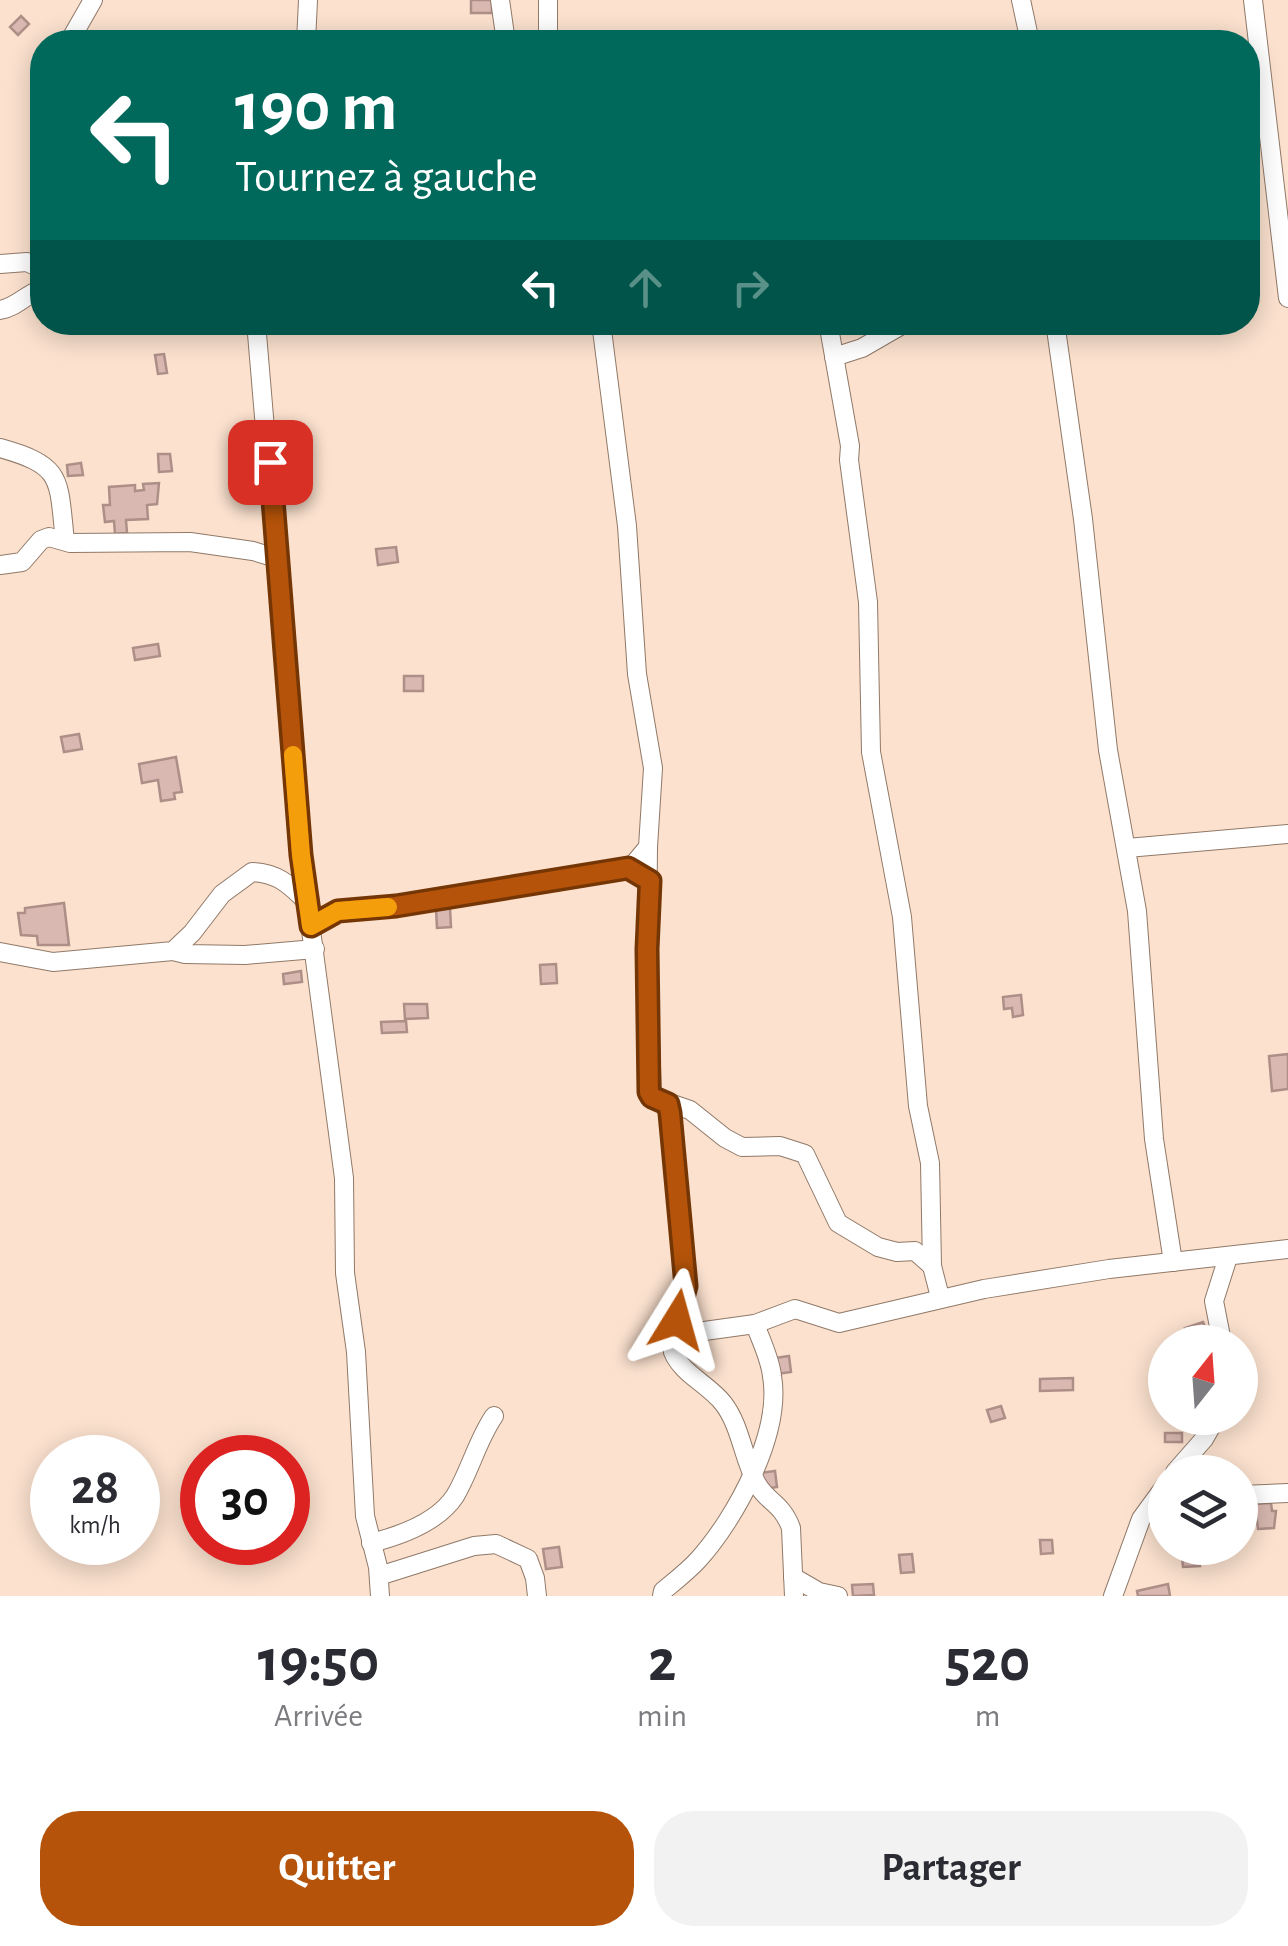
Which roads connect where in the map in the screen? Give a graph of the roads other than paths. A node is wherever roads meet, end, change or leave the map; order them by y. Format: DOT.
graph roads {
  1 [pos="94,0"];
  2 [pos="308,0"];
  3 [pos="500,0"];
  4 [pos="548,0"];
  5 [pos="1021,0"];
  6 [pos="1252,0"];
  7 [pos="76,30"];
  8 [pos="307,30"];
  9 [pos="504,30"];
  10 [pos="548,30"];
  11 [pos="1027,30"];
  12 [pos="1256,30"];
  13 [pos="1260,66"];
  14 [pos="0,264"];
  15 [pos="30,264"];
  16 [pos="30,293"];
  17 [pos="1288,298"];
  18 [pos="0,310"];
  19 [pos="257,335"];
  20 [pos="602,335"];
  21 [pos="830,335"];
  22 [pos="884,335"];
  23 [pos="1057,335"];
  24 [pos="834,358"];
  25 [pos="0,448"];
  26 [pos="65,541"];
  27 [pos="276,558"];
  28 [pos="0,565"];
  29 [pos="1288,834"];
  30 [pos="648,847"];
  31 [pos="1126,848"];
  32 [pos="628,868"];
  33 [pos="650,881"];
  34 [pos="307,901"];
  35 [pos="311,926"];
  36 [pos="315,949"];
  37 [pos="173,951"];
  38 [pos="0,952"];
  39 [pos="668,1104"];
  40 [pos="1288,1250"];
  41 [pos="1228,1258"];
  42 [pos="1173,1262"];
  43 [pos="932,1266"];
  44 [pos="940,1297"];
  45 [pos="755,1324"];
  46 [pos="1219,1325"];
  47 [pos="674,1332"];
  48 [pos="494,1416"];
  49 [pos="1206,1435"];
  50 [pos="1190,1455"];
  51 [pos="753,1473"];
  52 [pos="1288,1493"];
  53 [pos="1258,1494"];
  54 [pos="1148,1511"];
  55 [pos="372,1544"];
  56 [pos="379,1576"];
  57 [pos="793,1586"];
  58 [pos="823,1595"];
  59 [pos="380,1596"];
  60 [pos="537,1596"];
  61 [pos="662,1596"];
  62 [pos="1113,1596"];
  1 -- 7 [label="street"];
  2 -- 8 [label="street"];
  3 -- 9 [label="street"];
  4 -- 10 [label="street"];
  5 -- 11 [label="street"];
  6 -- 12 [label="street"];
  13 -- 17 [label="street"];
  14 -- 15 [label="street"];
  16 -- 18 [label="street"];
  19 -- 27 [label="street"];
  20 -- 30 [label="street"];
  21 -- 24 [label="street"];
  22 -- 24 [label="street"];
  23 -- 31 [label="street"];
  24 -- 43 [label="street"];
  25 -- 26 [label="street"];
  26 -- 27 [label="street"];
  26 -- 28 [label="street"];
  27 -- 34 [label="street"];
  29 -- 31 [label="street"];
  30 -- 32 [label="street"];
  30 -- 33 [label="street"];
  31 -- 42 [label="street"];
  32 -- 33 [label="street"];
  32 -- 35 [label="street"];
  33 -- 39 [label="street"];
  34 -- 35 [label="street"];
  34 -- 37 [label="street"];
  35 -- 36 [label="street"];
  36 -- 37 [label="street"];
  36 -- 55 [label="street"];
  37 -- 38 [label="street"];
  39 -- 43 [label="street"];
  39 -- 47 [label="street"];
  40 -- 41 [label="street"];
  41 -- 42 [label="street"];
  41 -- 46 [label="street"];
  42 -- 44 [label="street"];
  43 -- 44 [label="street"];
  44 -- 45 [label="street"];
  45 -- 47 [label="street"];
  45 -- 51 [label="street"];
  47 -- 51 [label="street"];
  48 -- 55 [label="street"];
  49 -- 50 [label="street"];
  51 -- 57 [label="street"];
  51 -- 61 [label="street"];
  52 -- 53 [label="street"];
  54 -- 62 [label="street"];
  55 -- 56 [label="street"];
  56 -- 59 [label="street"];
  56 -- 60 [label="street"];
  57 -- 58 [label="street"];
}
